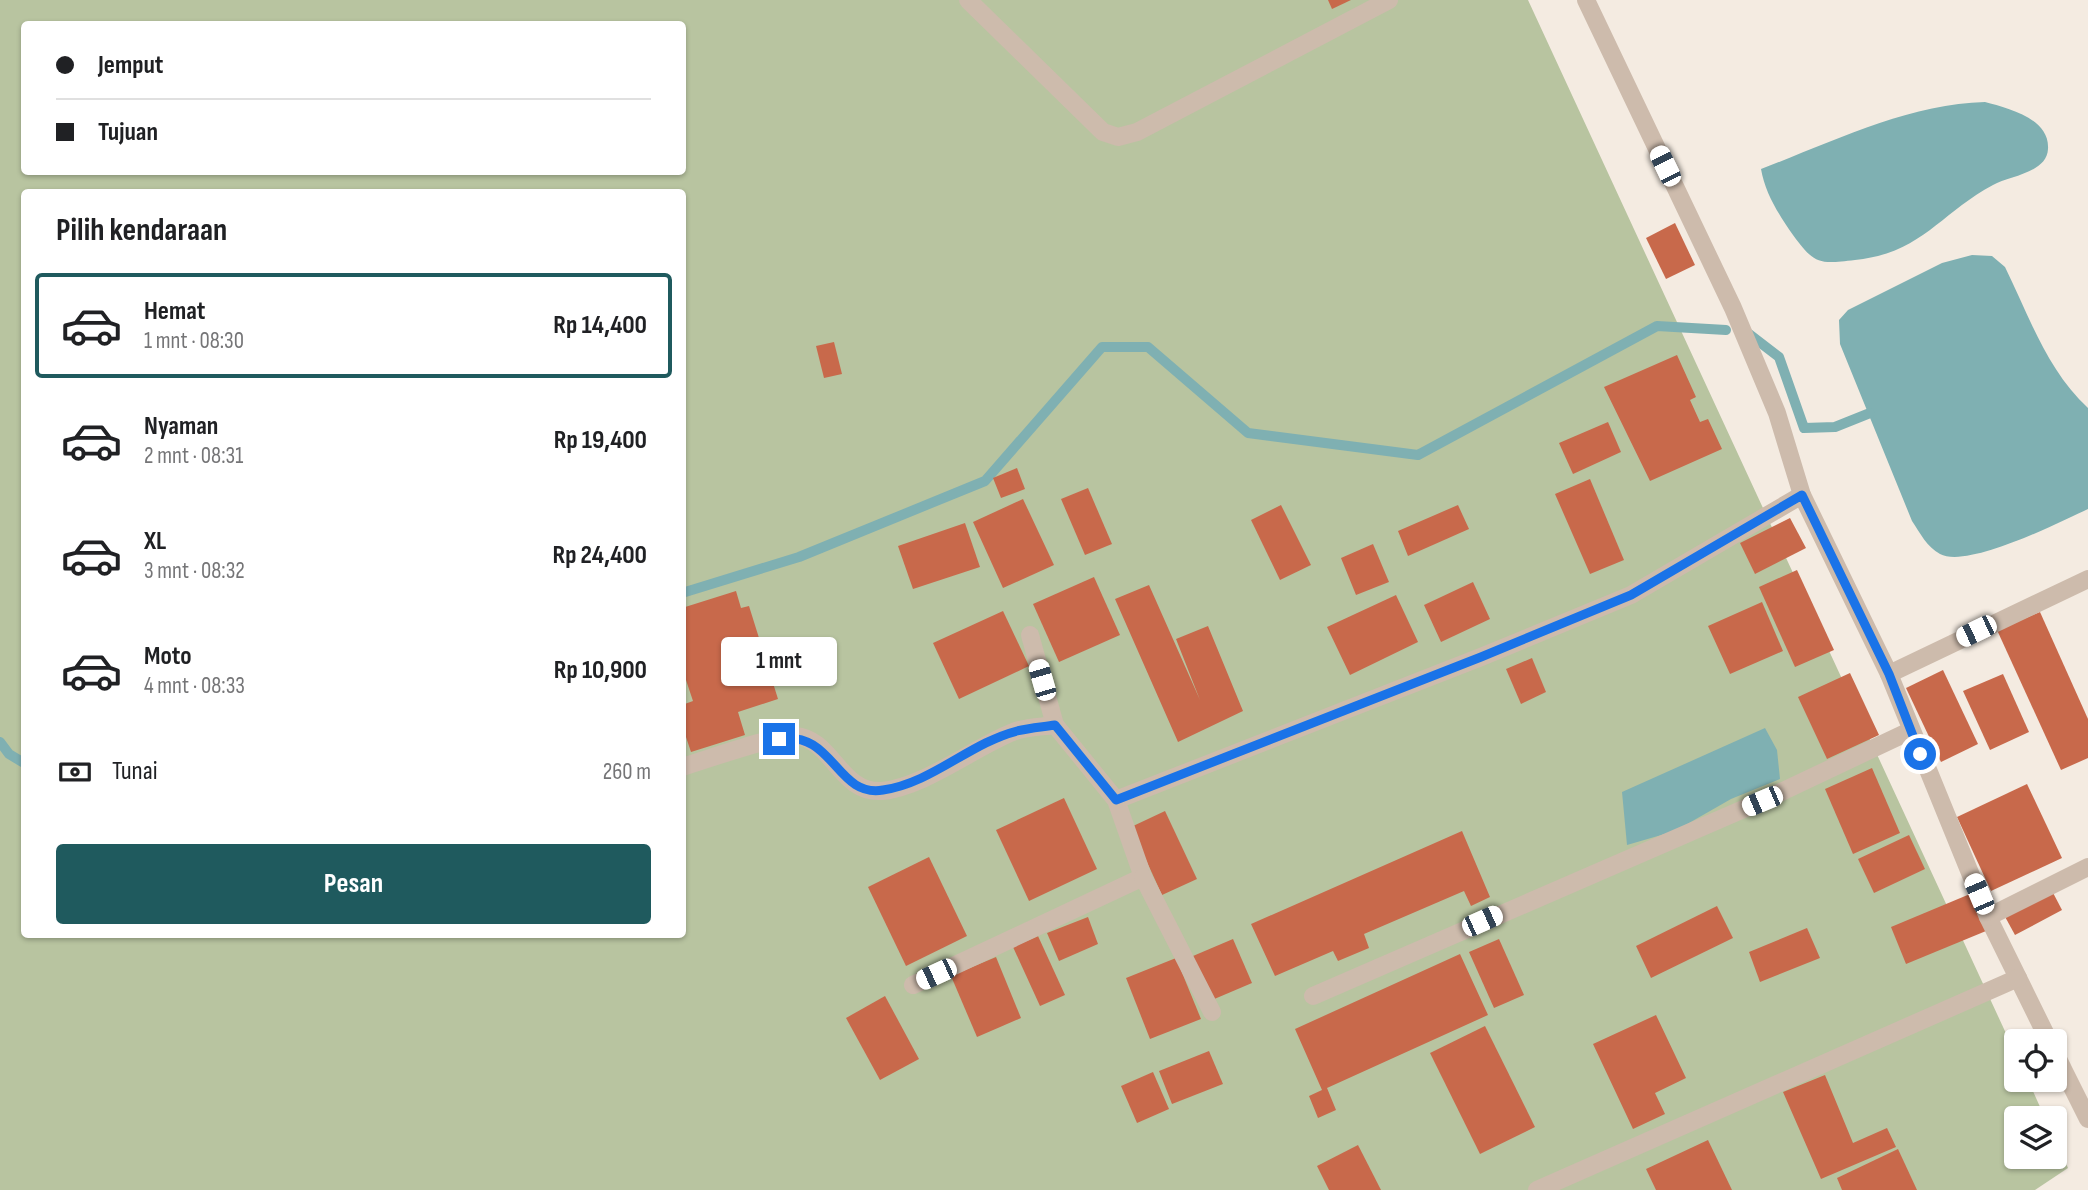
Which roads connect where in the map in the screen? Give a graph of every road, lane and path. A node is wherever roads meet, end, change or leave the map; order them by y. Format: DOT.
graph roads {
  1 [pos="968,0"];
  2 [pos="1389,0"];
  3 [pos="1586,0"];
  4 [pos="1802,495"];
  5 [pos="2088,579"];
  6 [pos="1030,635"];
  7 [pos="1889,674"];
  8 [pos="1055,725"];
  9 [pos="1910,731"];
  10 [pos="686,766"];
  11 [pos="1116,800"];
  12 [pos="2088,867"];
  13 [pos="1143,877"];
  14 [pos="1988,917"];
  15 [pos="2018,978"];
  16 [pos="913,985"];
  17 [pos="1313,996"];
  18 [pos="1212,1013"];
  19 [pos="2043,1029"];
  20 [pos="2067,1077"];
  21 [pos="2088,1119"];
  22 [pos="1537,1190"];
  1 -- 2 [label="street"];
  3 -- 4 [label="street"];
  4 -- 7 [label="street"];
  4 -- 11 [label="street"];
  5 -- 7 [label="street"];
  6 -- 8 [label="street"];
  7 -- 9 [label="street"];
  8 -- 10 [label="street"];
  8 -- 11 [label="street"];
  9 -- 14 [label="street"];
  9 -- 17 [label="street"];
  11 -- 13 [label="street"];
  12 -- 14 [label="street"];
  13 -- 16 [label="street"];
  13 -- 18 [label="street"];
  14 -- 15 [label="street"];
  15 -- 19 [label="street"];
  15 -- 22 [label="street"];
  20 -- 21 [label="street"];
}
